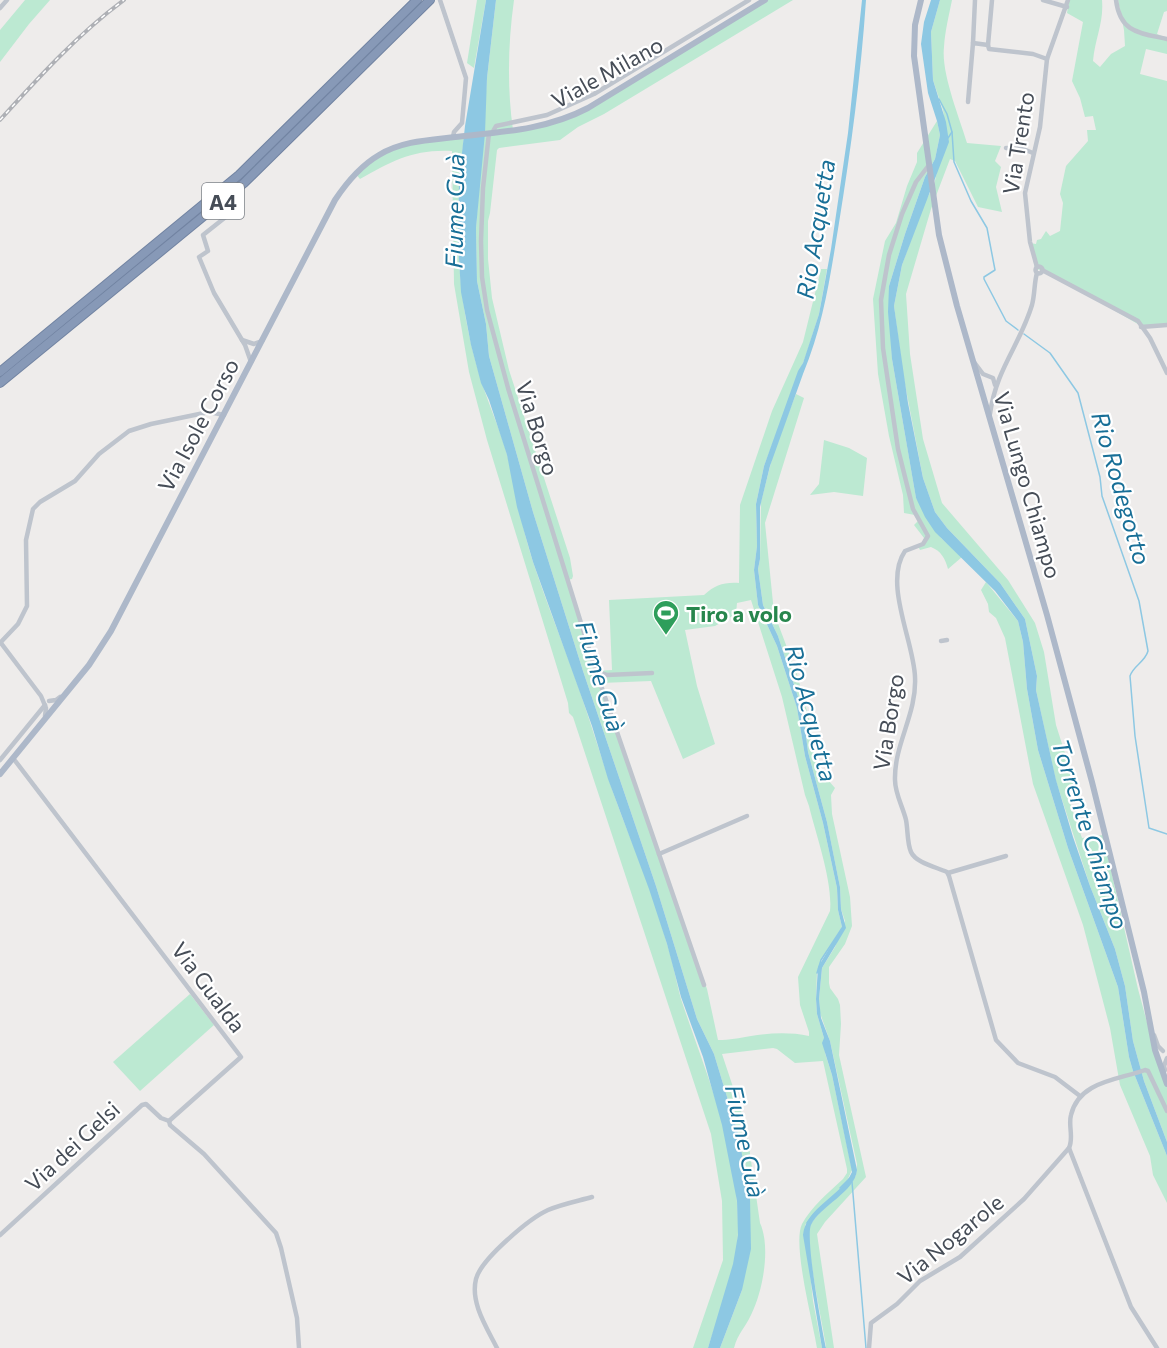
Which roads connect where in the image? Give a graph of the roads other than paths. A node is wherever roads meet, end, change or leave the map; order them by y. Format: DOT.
graph roads {
  1 [pos="7,0"];
  2 [pos="417,0"];
  3 [pos="430,0"];
  4 [pos="440,0"];
  5 [pos="749,0"];
  6 [pos="765,0"];
  7 [pos="921,0"];
  8 [pos="975,0"];
  9 [pos="992,0"];
  10 [pos="1043,0"];
  11 [pos="1068,0"];
  12 [pos="1116,0"];
  13 [pos="1067,7"];
  14 [pos="0,8"];
  15 [pos="1167,39"];
  16 [pos="973,44"];
  17 [pos="989,47"];
  18 [pos="1047,59"];
  19 [pos="968,102"];
  20 [pos="489,133"];
  21 [pos="453,137"];
  22 [pos="1006,148"];
  23 [pos="1034,153"];
  24 [pos="929,165"];
  25 [pos="232,212"];
  26 [pos="1038,270"];
  27 [pos="1167,325"];
  28 [pos="1141,327"];
  29 [pos="242,340"];
  30 [pos="263,340"];
  31 [pos="249,343"];
  32 [pos="248,352"];
  33 [pos="257,353"];
  34 [pos="974,362"];
  35 [pos="251,363"];
  36 [pos="1001,371"];
  37 [pos="0,372"];
  38 [pos="1167,373"];
  39 [pos="991,378"];
  40 [pos="0,383"];
  41 [pos="995,385"];
  42 [pos="982,388"];
  43 [pos="990,414"];
  44 [pos="224,416"];
  45 [pos="1,643"];
  46 [pos="597,672"];
  47 [pos="652,673"];
  48 [pos="69,690"];
  49 [pos="47,703"];
  50 [pos="54,709"];
  51 [pos="41,724"];
  52 [pos="13,758"];
  53 [pos="0,760"];
  54 [pos="0,774"];
  55 [pos="747,816"];
  56 [pos="659,854"];
  57 [pos="1006,856"];
  58 [pos="948,873"];
  59 [pos="704,986"];
  60 [pos="1150,1024"];
  61 [pos="1165,1050"];
  62 [pos="1157,1057"];
  63 [pos="1167,1057"];
  64 [pos="1167,1078"];
  65 [pos="1167,1084"];
  66 [pos="1080,1096"];
  67 [pos="1167,1111"];
  68 [pos="169,1121"];
  69 [pos="1070,1148"];
  70 [pos="592,1197"];
  71 [pos="0,1234"];
  72 [pos="298,1348"];
  73 [pos="497,1348"];
  74 [pos="869,1348"];
  75 [pos="1157,1348"];
  1 -- 14 [label="street"];
  2 -- 37 [label="highway, A4"];
  3 -- 40 [label="highway, A4"];
  4 -- 21 [label="street"];
  5 -- 20 [label="street"];
  6 -- 20 [label="main road, Viale Milano"];
  7 -- 24 [label="main road"];
  8 -- 16 [label="street"];
  9 -- 17 [label="street"];
  10 -- 13 [label="street"];
  11 -- 13 [label="street, Via Trento"];
  12 -- 15 [label="street"];
  13 -- 18 [label="street, Via Trento"];
  16 -- 17 [label="street"];
  16 -- 19 [label="street"];
  17 -- 18 [label="street"];
  18 -- 23 [label="street, Via Trento"];
  20 -- 21 [label="main road, Viale Milano"];
  20 -- 46 [label="street, Via Borgo"];
  21 -- 30 [label="main road, Via Isole Corso"];
  22 -- 23 [label="street"];
  23 -- 26 [label="street, Via Trento"];
  24 -- 34 [label="main road, Via Lungo Chiampo"];
  24 -- 58 [label="street, Via Borgo"];
  25 -- 29 [label="street"];
  26 -- 28 [label="street"];
  26 -- 36 [label="street, Via Trento"];
  27 -- 28 [label="street"];
  28 -- 38 [label="street"];
  29 -- 31 [label="street"];
  29 -- 32 [label="street"];
  30 -- 31 [label="street"];
  30 -- 33 [label="main road, Via Isole Corso"];
  31 -- 33 [label="street"];
  32 -- 33 [label="street"];
  32 -- 35 [label="street"];
  33 -- 35 [label="main road, Via Isole Corso"];
  34 -- 39 [label="street"];
  34 -- 42 [label="main road, Via Lungo Chiampo"];
  35 -- 44 [label="main road, Via Isole Corso"];
  36 -- 39 [label="street, Via Trento"];
  36 -- 41 [label="street, Via Trento"];
  39 -- 41 [label="street"];
  39 -- 42 [label="street, Via Trento"];
  41 -- 42 [label="street"];
  41 -- 43 [label="street, Via Trento"];
  42 -- 43 [label="main road, Via Lungo Chiampo"];
  43 -- 60 [label="main road, Via Lungo Chiampo"];
  44 -- 45 [label="street"];
  44 -- 48 [label="main road, Via Isole Corso"];
  45 -- 49 [label="street"];
  46 -- 47 [label="street"];
  46 -- 56 [label="street, Via Borgo"];
  48 -- 49 [label="street"];
  48 -- 50 [label="main road, Via Isole Corso"];
  49 -- 50 [label="street"];
  49 -- 51 [label="street"];
  49 -- 53 [label="street"];
  50 -- 51 [label="main road, Via Isole Corso"];
  51 -- 52 [label="main road, Via Isole Corso"];
  52 -- 54 [label="main road, Via Isole Corso"];
  52 -- 68 [label="street, Via Gualda"];
  55 -- 56 [label="street"];
  56 -- 59 [label="street, Via Borgo"];
  57 -- 58 [label="street"];
  58 -- 66 [label="street"];
  60 -- 61 [label="street"];
  60 -- 62 [label="main road, Via Lungo Chiampo"];
  61 -- 62 [label="street"];
  62 -- 63 [label="street"];
  62 -- 65 [label="main road, Via Lungo Chiampo"];
  63 -- 64 [label="street"];
  66 -- 67 [label="street"];
  66 -- 69 [label="street"];
  68 -- 71 [label="street, Via dei Gelsi"];
  68 -- 72 [label="street"];
  69 -- 74 [label="street, Via Nogarole"];
  69 -- 75 [label="street"];
  70 -- 73 [label="street"];
}
